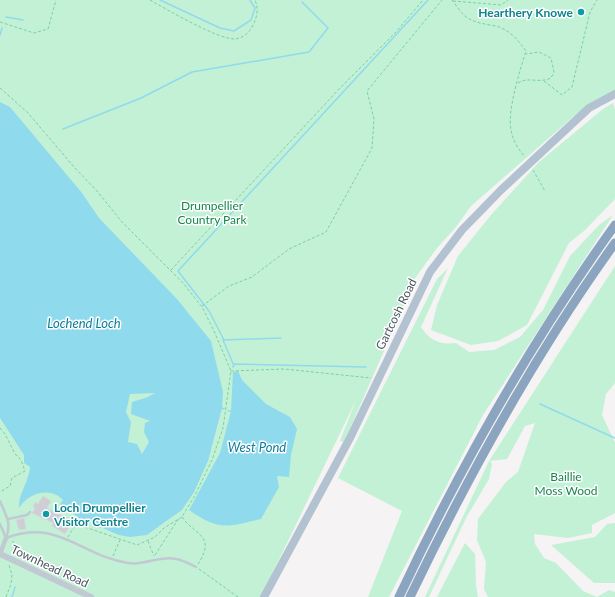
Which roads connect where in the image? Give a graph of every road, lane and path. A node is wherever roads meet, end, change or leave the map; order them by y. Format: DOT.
graph roads {
  1 [pos="56,0"];
  2 [pos="150,0"];
  3 [pos="255,0"];
  4 [pos="423,0"];
  5 [pos="442,0"];
  6 [pos="452,0"];
  7 [pos="508,0"];
  8 [pos="597,0"];
  9 [pos="0,22"];
  10 [pos="525,55"];
  11 [pos="544,81"];
  12 [pos="517,83"];
  13 [pos="0,88"];
  14 [pos="615,94"];
  15 [pos="522,154"];
  16 [pos="529,163"];
  17 [pos="545,191"];
  18 [pos="615,225"];
  19 [pos="615,243"];
  20 [pos="171,270"];
  21 [pos="202,307"];
  22 [pos="231,371"];
  23 [pos="378,378"];
  24 [pos="0,428"];
  25 [pos="0,492"];
  26 [pos="0,503"];
  27 [pos="30,512"];
  28 [pos="180,517"];
  29 [pos="8,519"];
  30 [pos="0,524"];
  31 [pos="12,536"];
  32 [pos="64,536"];
  33 [pos="6,538"];
  34 [pos="68,538"];
  35 [pos="120,540"];
  36 [pos="147,540"];
  37 [pos="0,554"];
  38 [pos="114,554"];
  39 [pos="154,557"];
  40 [pos="8,558"];
  41 [pos="155,560"];
  42 [pos="17,562"];
  43 [pos="196,567"];
  44 [pos="6,597"];
  45 [pos="91,597"];
  46 [pos="238,597"];
  47 [pos="264,597"];
  48 [pos="399,597"];
  49 [pos="410,597"];
  1 -- 9 [label="path"];
  2 -- 3 [label="path"];
  4 -- 20 [label="path"];
  5 -- 21 [label="path"];
  6 -- 7 [label="path"];
  6 -- 10 [label="path"];
  8 -- 11 [label="path"];
  10 -- 11 [label="path"];
  10 -- 12 [label="path"];
  11 -- 12 [label="path"];
  12 -- 15 [label="path"];
  13 -- 20 [label="path"];
  14 -- 16 [label="main road, Gartcosh Road"];
  16 -- 17 [label="path"];
  16 -- 23 [label="main road, Gartcosh Road"];
  18 -- 48 [label="highway"];
  19 -- 49 [label="highway"];
  20 -- 21 [label="path"];
  21 -- 22 [label="path"];
  22 -- 23 [label="path"];
  22 -- 28 [label="path"];
  23 -- 47 [label="main road, Gartcosh Road"];
  24 -- 25 [label="path"];
  26 -- 29 [label="lane"];
  27 -- 29 [label="lane"];
  28 -- 36 [label="path"];
  28 -- 39 [label="path"];
  28 -- 43 [label="path"];
  29 -- 33 [label="lane"];
  30 -- 33 [label="lane"];
  31 -- 33 [label="lane"];
  31 -- 34 [label="lane"];
  31 -- 42 [label="path"];
  32 -- 34 [label="path"];
  33 -- 37 [label="street"];
  34 -- 35 [label="path"];
  34 -- 41 [label="lane"];
  35 -- 36 [label="path"];
  35 -- 38 [label="path"];
  36 -- 39 [label="path"];
  37 -- 40 [label="street, Townhead Road"];
  39 -- 41 [label="path"];
  40 -- 42 [label="street, Townhead Road"];
  40 -- 44 [label="path"];
  41 -- 43 [label="lane"];
  42 -- 45 [label="street, Townhead Road"];
  43 -- 46 [label="path"];
}
